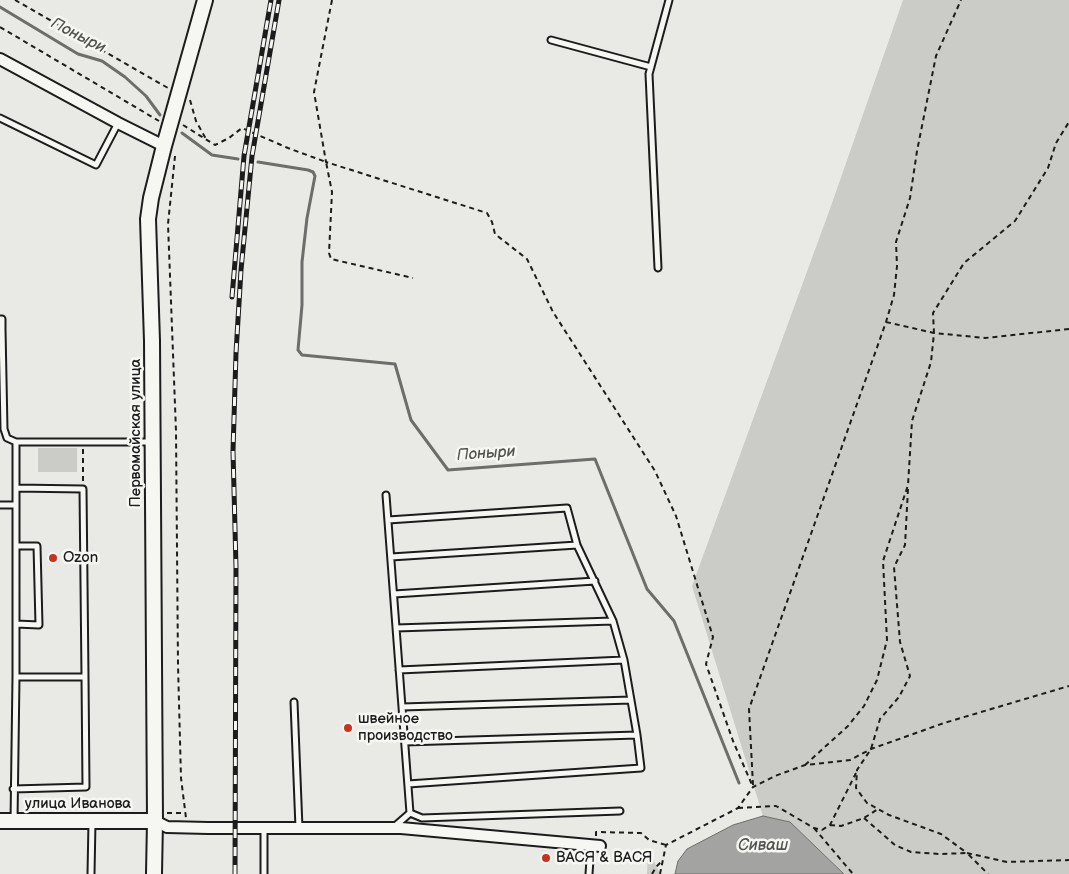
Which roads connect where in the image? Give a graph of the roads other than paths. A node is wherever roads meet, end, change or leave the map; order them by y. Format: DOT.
graph roads {
  1 [pos="205,0"];
  2 [pos="669,0"];
  3 [pos="550,40"];
  4 [pos="0,59"];
  5 [pos="651,67"];
  6 [pos="0,118"];
  7 [pos="118,123"];
  8 [pos="170,147"];
  9 [pos="658,268"];
  10 [pos="0,319"];
  11 [pos="16,442"];
  12 [pos="152,442"];
  13 [pos="16,488"];
  14 [pos="386,495"];
  15 [pos="0,505"];
  16 [pos="16,505"];
  17 [pos="388,520"];
  18 [pos="577,545"];
  19 [pos="16,546"];
  20 [pos="391,557"];
  21 [pos="595,581"];
  22 [pos="394,594"];
  23 [pos="613,620"];
  24 [pos="16,624"];
  25 [pos="396,628"];
  26 [pos="624,660"];
  27 [pos="399,670"];
  28 [pos="16,677"];
  29 [pos="86,677"];
  30 [pos="631,700"];
  31 [pos="294,702"];
  32 [pos="402,707"];
  33 [pos="637,735"];
  34 [pos="405,742"];
  35 [pos="408,784"];
  36 [pos="14,789"];
  37 [pos="620,811"];
  38 [pos="410,813"];
  39 [pos="159,817"];
  40 [pos="92,820"];
  41 [pos="7,821"];
  42 [pos="394,828"];
  43 [pos="264,829"];
  44 [pos="299,829"];
  45 [pos="595,845"];
  46 [pos="91,874"];
  47 [pos="154,874"];
  48 [pos="264,874"];
  49 [pos="589,874"];
  1 -- 8 [label="street, Первомайская улица"];
  2 -- 5 [label="lane"];
  3 -- 5 [label="lane"];
  4 -- 7 [label="street"];
  5 -- 9 [label="lane"];
  6 -- 7 [label="lane"];
  7 -- 8 [label="street"];
  8 -- 12 [label="street, Первомайская улица"];
  10 -- 11 [label="lane"];
  11 -- 12 [label="lane"];
  11 -- 13 [label="lane"];
  12 -- 39 [label="street, Первомайская улица"];
  13 -- 16 [label="lane"];
  13 -- 29 [label="lane"];
  14 -- 17 [label="lane"];
  15 -- 16 [label="lane"];
  16 -- 19 [label="lane"];
  17 -- 18 [label="lane"];
  17 -- 20 [label="lane"];
  18 -- 20 [label="lane"];
  18 -- 21 [label="lane"];
  19 -- 24 [label="lane"];
  19 -- 24 [label="lane"];
  20 -- 22 [label="lane"];
  21 -- 22 [label="lane"];
  21 -- 23 [label="lane"];
  22 -- 25 [label="lane"];
  23 -- 25 [label="lane"];
  23 -- 26 [label="lane"];
  24 -- 28 [label="lane"];
  25 -- 27 [label="lane"];
  26 -- 27 [label="lane"];
  26 -- 30 [label="lane"];
  27 -- 32 [label="lane"];
  28 -- 29 [label="lane"];
  28 -- 36 [label="lane"];
  29 -- 36 [label="lane"];
  30 -- 32 [label="lane"];
  30 -- 33 [label="lane"];
  31 -- 44 [label="lane"];
  32 -- 34 [label="lane"];
  33 -- 34 [label="lane"];
  33 -- 35 [label="lane"];
  34 -- 35 [label="lane"];
  35 -- 38 [label="lane"];
  36 -- 41 [label="lane"];
  37 -- 38 [label="lane"];
  38 -- 42 [label="lane"];
  39 -- 40 [label="street, улица Иванова"];
  39 -- 43 [label="street"];
  39 -- 47 [label="street, Первомайская улица"];
  40 -- 41 [label="street, улица Иванова"];
  40 -- 46 [label="lane"];
  42 -- 44 [label="street"];
  42 -- 45 [label="street"];
  43 -- 44 [label="street"];
  43 -- 48 [label="lane"];
  45 -- 49 [label="lane"];
}
